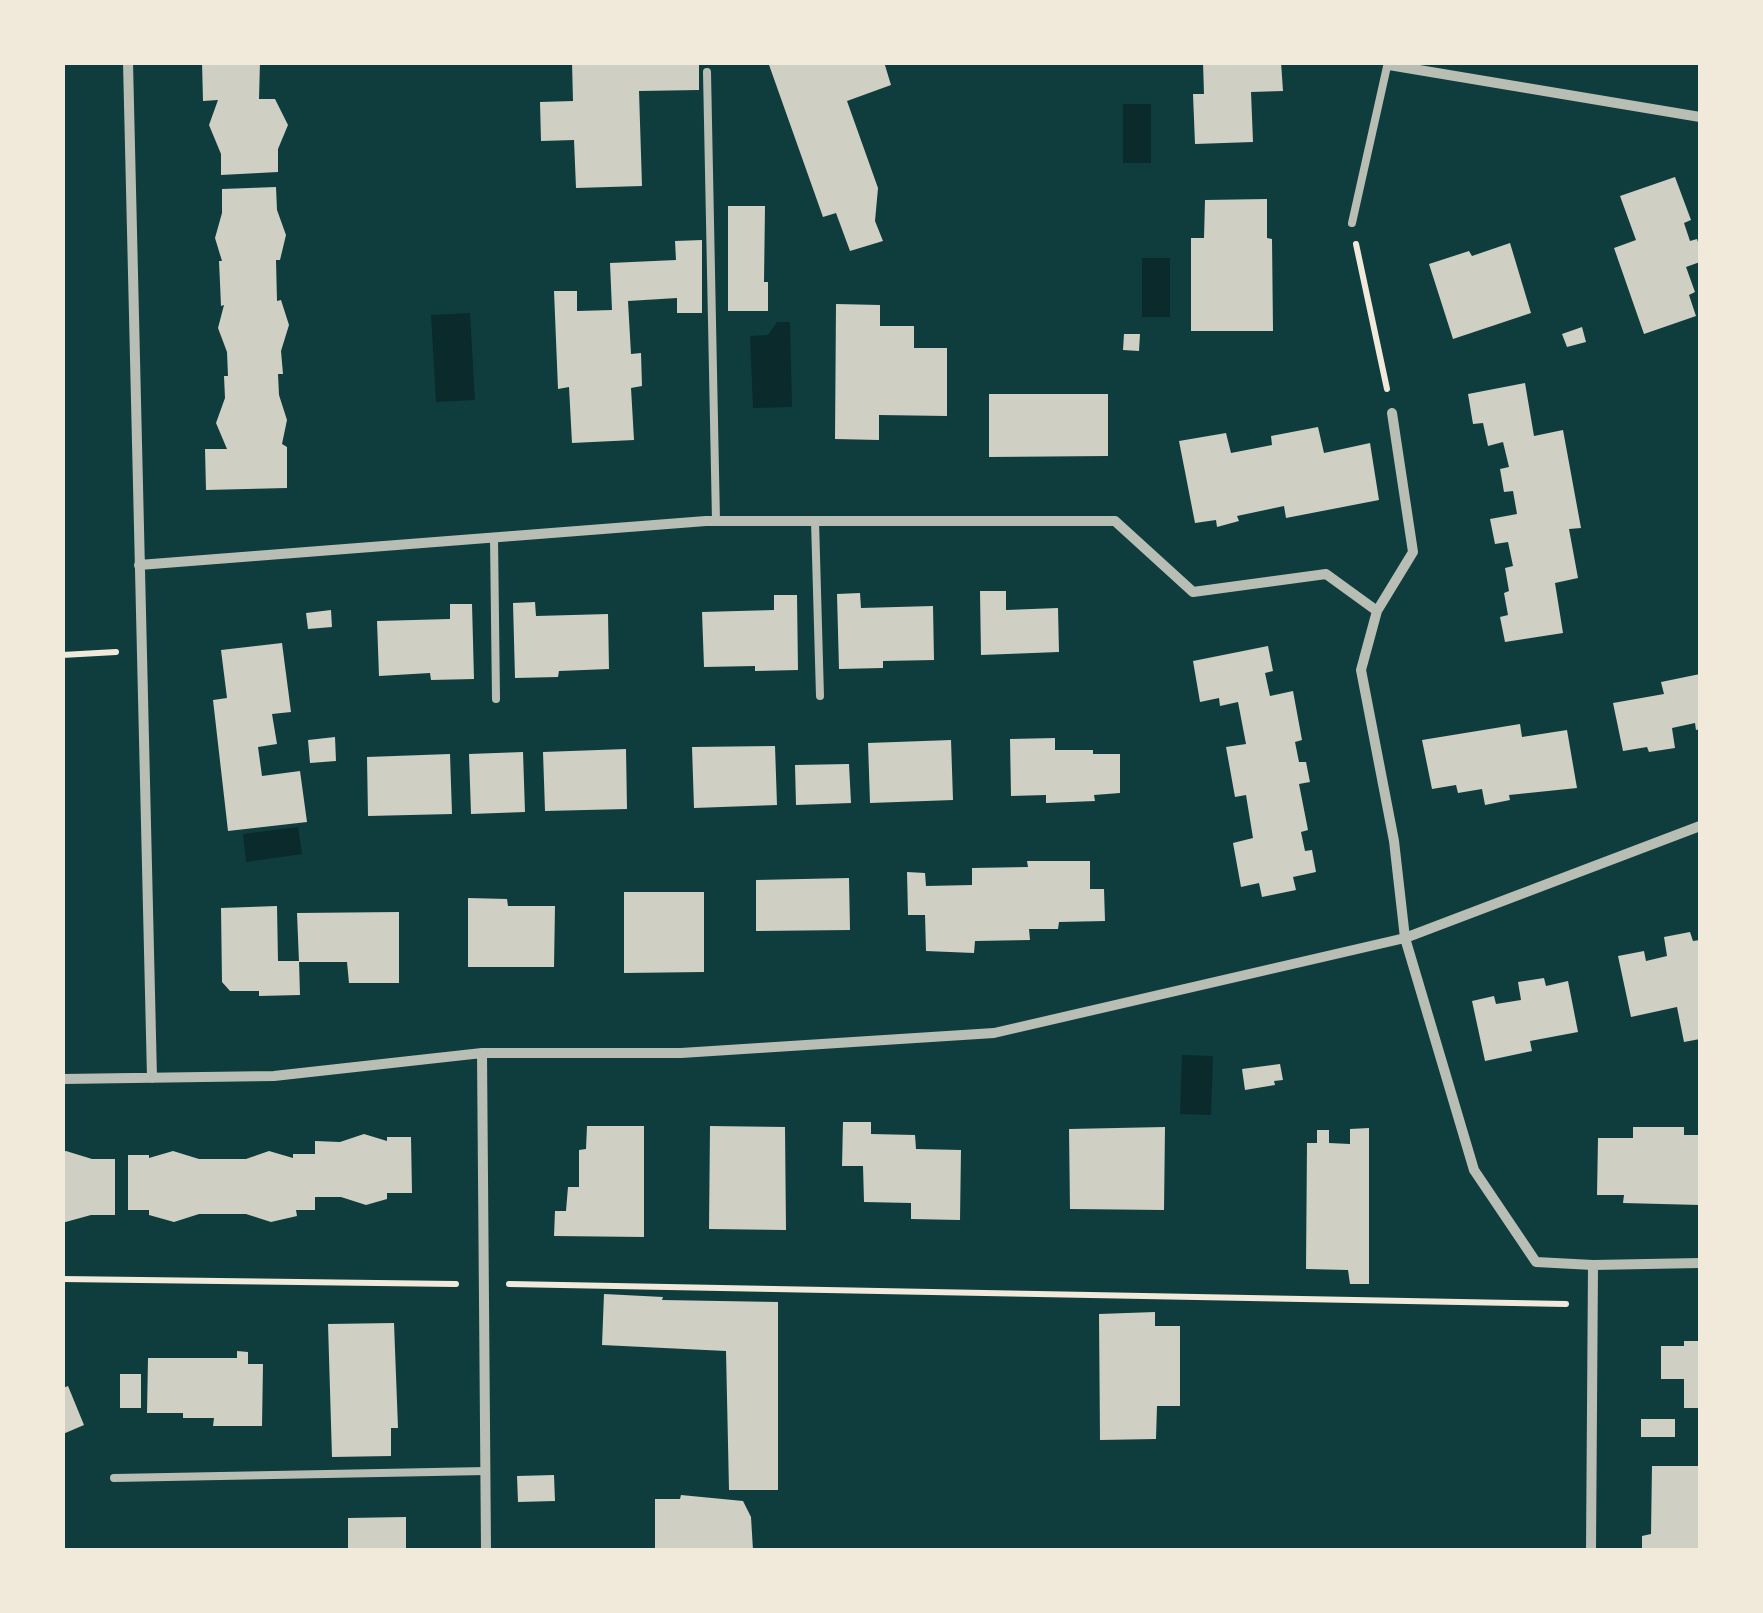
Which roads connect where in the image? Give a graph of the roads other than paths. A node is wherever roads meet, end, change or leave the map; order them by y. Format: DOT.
graph roads {
  1 [pos="128,62"];
  2 [pos="1388,64"];
  3 [pos="707,72"];
  4 [pos="1700,118"];
  5 [pos="1352,224"];
  6 [pos="1392,413"];
  7 [pos="716,521"];
  8 [pos="815,521"];
  9 [pos="494,538"];
  10 [pos="139,566"];
  11 [pos="1377,611"];
  12 [pos="820,696"];
  13 [pos="496,699"];
  14 [pos="1700,826"];
  15 [pos="1405,938"];
  16 [pos="482,1052"];
  17 [pos="152,1078"];
  18 [pos="62,1079"];
  19 [pos="1700,1263"];
  20 [pos="1592,1265"];
  21 [pos="486,1472"];
  22 [pos="114,1478"];
  23 [pos="486,1550"];
  24 [pos="1591,1550"];
  1 -- 10 [label="street"];
  2 -- 4 [label="street"];
  2 -- 5 [label="lane"];
  3 -- 7 [label="lane"];
  6 -- 11 [label="street"];
  7 -- 8 [label="street"];
  7 -- 9 [label="street"];
  8 -- 11 [label="street"];
  8 -- 12 [label="lane"];
  9 -- 10 [label="street"];
  9 -- 13 [label="lane"];
  10 -- 17 [label="street"];
  11 -- 15 [label="street"];
  14 -- 15 [label="street"];
  15 -- 16 [label="street"];
  15 -- 20 [label="street"];
  16 -- 17 [label="street"];
  16 -- 21 [label="street"];
  17 -- 18 [label="street"];
  19 -- 20 [label="street"];
  20 -- 24 [label="street"];
  21 -- 22 [label="lane"];
  21 -- 23 [label="street"];
}
